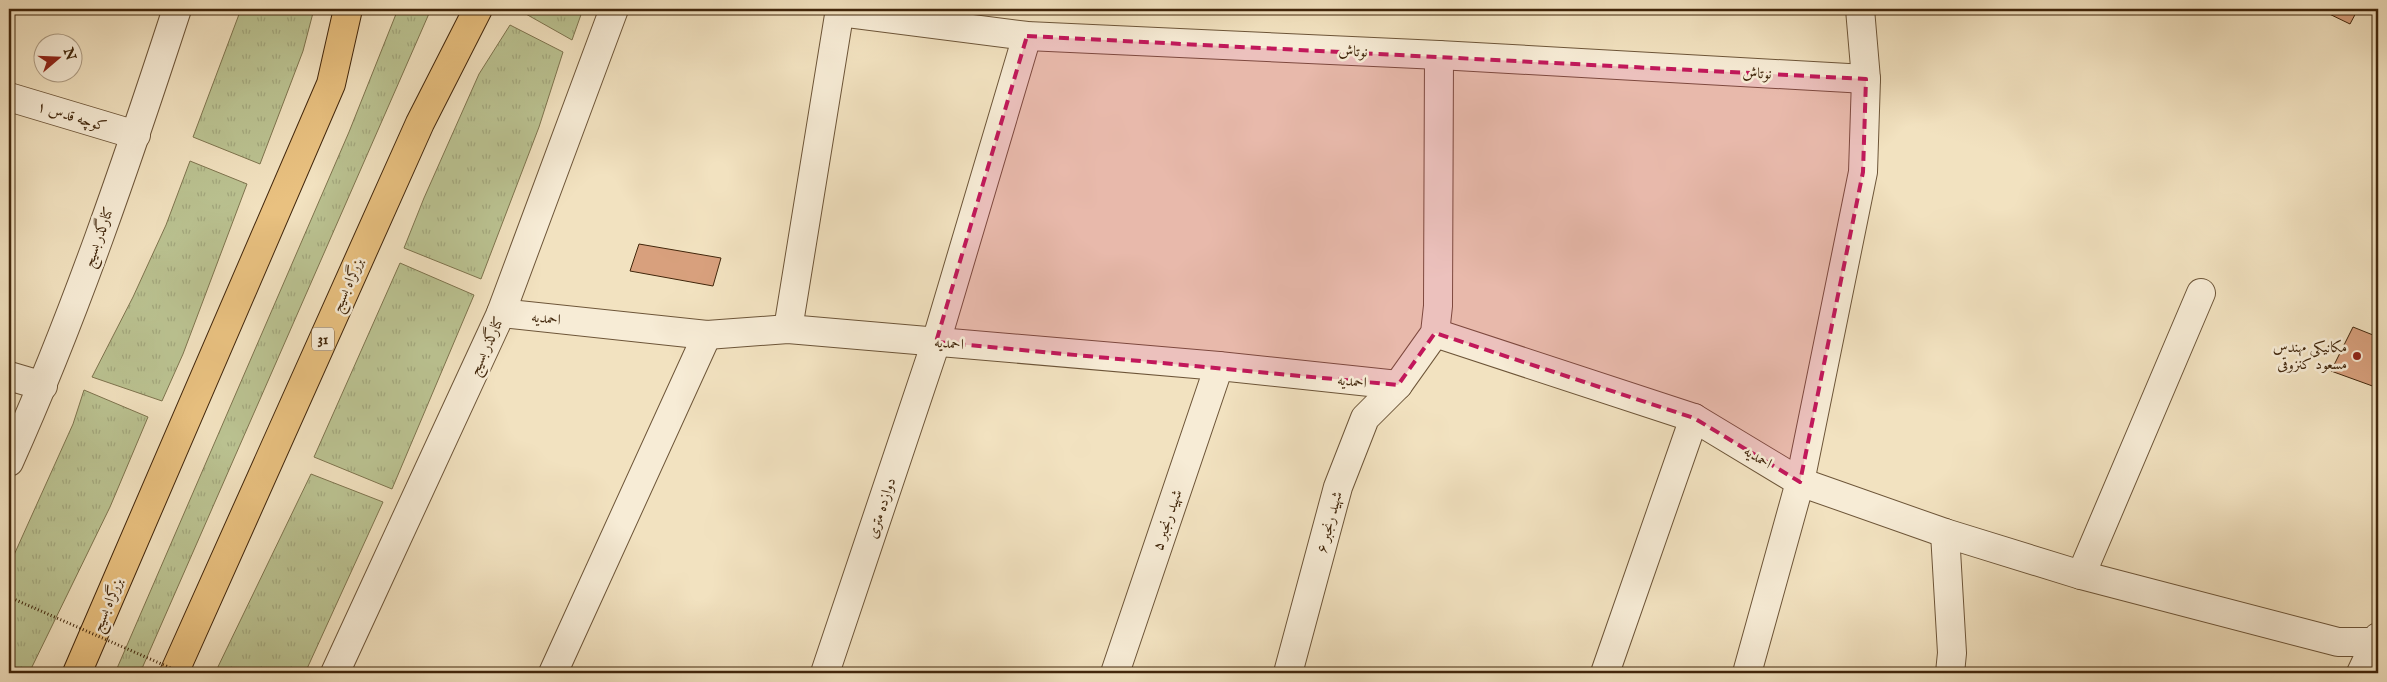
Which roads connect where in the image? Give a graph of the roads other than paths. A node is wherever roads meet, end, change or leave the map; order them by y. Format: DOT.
graph roads {
  1 [pos="177,9"];
  2 [pos="348,9"];
  3 [pos="478,9"];
  4 [pos="614,9"];
  5 [pos="1860,9"];
  6 [pos="840,10"];
  7 [pos="1027,36"];
  8 [pos="1439,56"];
  9 [pos="1866,80"];
  10 [pos="9,97"];
  11 [pos="136,135"];
  12 [pos="2201,293"];
  13 [pos="501,313"];
  14 [pos="788,329"];
  15 [pos="1435,334"];
  16 [pos="707,335"];
  17 [pos="936,342"];
  18 [pos="1219,366"];
  19 [pos="9,376"];
  20 [pos="1398,385"];
  21 [pos="43,386"];
  22 [pos="1694,418"];
  23 [pos="9,462"];
  24 [pos="1800,482"];
  25 [pos="1945,533"];
  26 [pos="2081,575"];
  27 [pos="2378,640"];
  28 [pos="77,673"];
  29 [pos="174,673"];
  30 [pos="335,673"];
  31 [pos="553,673"];
  32 [pos="825,673"];
  33 [pos="1115,673"];
  34 [pos="1288,673"];
  35 [pos="1605,673"];
  36 [pos="1747,673"];
  37 [pos="1950,673"];
  38 [pos="2361,673"];
  1 -- 11 [label="street, کنارگذر بسیج"];
  2 -- 28 [label="highway, بزرگراه بسیج"];
  3 -- 29 [label="highway, بزرگراه بسیج / 31"];
  4 -- 13 [label="street, کنارگذر بسیج"];
  5 -- 9 [label="street"];
  6 -- 7 [label="street, نوتاش"];
  6 -- 14 [label="street"];
  7 -- 8 [label="street, نوتاش"];
  7 -- 17 [label="street, دوازده متری"];
  8 -- 9 [label="street, نوتاش"];
  8 -- 15 [label="street"];
  9 -- 24 [label="street"];
  10 -- 11 [label="street, کوچه قدس ۱"];
  11 -- 21 [label="street, کنارگذر بسیج"];
  12 -- 26 [label="street"];
  13 -- 16 [label="street, احمدیه"];
  13 -- 30 [label="street, کنارگذر بسیج"];
  14 -- 16 [label="street, احمدیه"];
  14 -- 17 [label="street, احمدیه"];
  15 -- 20 [label="street, شهید رنجبر ۶"];
  15 -- 22 [label="street, احمدیه"];
  16 -- 31 [label="street"];
  17 -- 18 [label="street, احمدیه"];
  17 -- 32 [label="street, دوازده متری"];
  18 -- 20 [label="street, احمدیه"];
  18 -- 33 [label="street, شهید رنجبر ۵"];
  19 -- 21 [label="street"];
  20 -- 34 [label="street, شهید رنجبر ۶"];
  21 -- 23 [label="street, کنارگذر بسیج"];
  22 -- 24 [label="street, احمدیه"];
  22 -- 35 [label="street"];
  24 -- 25 [label="street, احمدیه"];
  24 -- 36 [label="street"];
  25 -- 26 [label="street, احمدیه"];
  25 -- 37 [label="street"];
  26 -- 27 [label="street, احمدیه"];
  27 -- 38 [label="street"];
}
